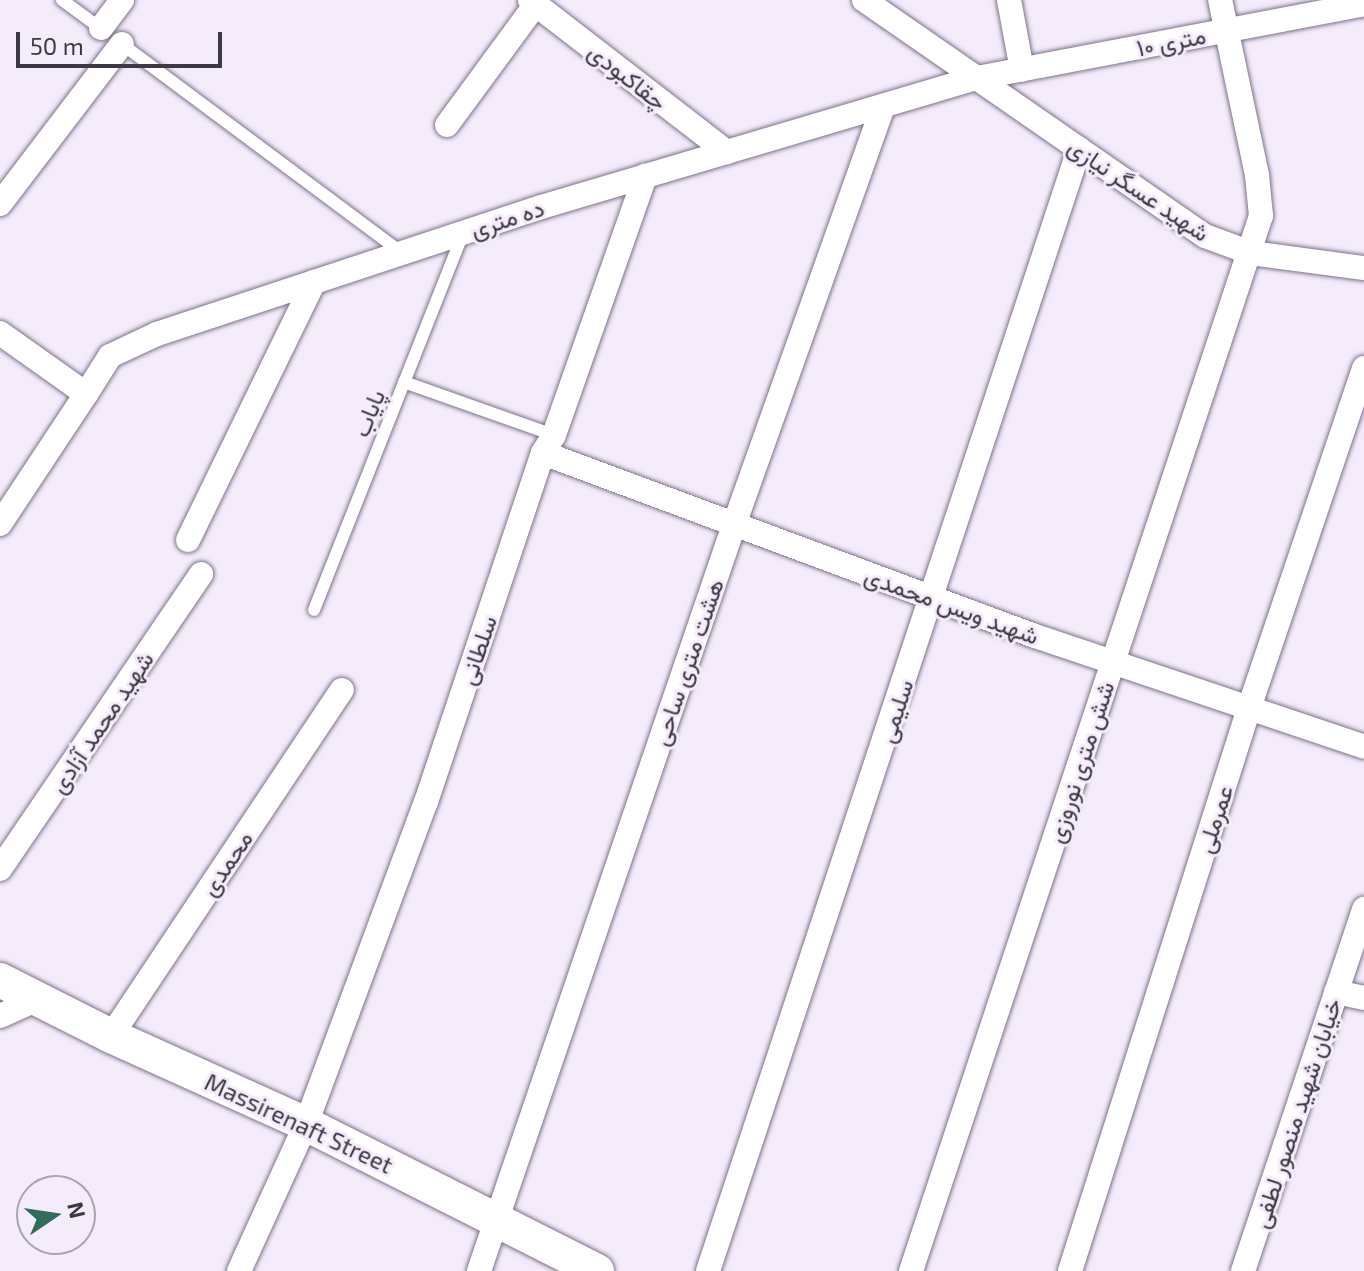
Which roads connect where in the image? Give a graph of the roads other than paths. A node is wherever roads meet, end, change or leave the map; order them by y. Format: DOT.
graph roads {
  1 [pos="62,0"];
  2 [pos="122,0"];
  3 [pos="864,0"];
  4 [pos="1009,0"];
  5 [pos="1220,0"];
  6 [pos="533,2"];
  7 [pos="1364,4"];
  8 [pos="101,28"];
  9 [pos="1227,30"];
  10 [pos="122,44"];
  11 [pos="1022,70"];
  12 [pos="977,78"];
  13 [pos="883,106"];
  14 [pos="447,125"];
  15 [pos="1079,149"];
  16 [pos="727,152"];
  17 [pos="645,176"];
  18 [pos="0,204"];
  19 [pos="463,233"];
  20 [pos="402,253"];
  21 [pos="1251,253"];
  22 [pos="1364,268"];
  23 [pos="314,282"];
  24 [pos="0,333"];
  25 [pos="1364,368"];
  26 [pos="404,382"];
  27 [pos="86,394"];
  28 [pos="548,444"];
  29 [pos="0,524"];
  30 [pos="734,525"];
  31 [pos="188,540"];
  32 [pos="201,574"];
  33 [pos="932,599"];
  34 [pos="314,610"];
  35 [pos="1113,662"];
  36 [pos="342,690"];
  37 [pos="1249,708"];
  38 [pos="1364,747"];
  39 [pos="0,869"];
  40 [pos="1364,909"];
  41 [pos="0,980"];
  42 [pos="1336,992"];
  43 [pos="1364,998"];
  44 [pos="38,999"];
  45 [pos="0,1016"];
  46 [pos="111,1036"];
  47 [pos="306,1124"];
  48 [pos="498,1220"];
  49 [pos="239,1271"];
  50 [pos="479,1271"];
  51 [pos="597,1271"];
  52 [pos="708,1271"];
  53 [pos="911,1271"];
  54 [pos="1070,1271"];
  55 [pos="1243,1271"];
  1 -- 8 [label="lane"];
  2 -- 8 [label="street"];
  3 -- 12 [label="street, شهید عسگر نیازی"];
  4 -- 11 [label="street"];
  5 -- 9 [label="street, شش متری نوروزی"];
  6 -- 14 [label="street"];
  6 -- 16 [label="street, چقاکبودی"];
  7 -- 9 [label="street, ۱۰ متری"];
  8 -- 10 [label="lane"];
  9 -- 11 [label="street, ۱۰ متری"];
  9 -- 21 [label="street, شش متری نوروزی"];
  10 -- 18 [label="street"];
  10 -- 20 [label="lane"];
  11 -- 12 [label="street, ۱۰ متری"];
  12 -- 13 [label="street, ده متری"];
  12 -- 15 [label="street, شهید عسگر نیازی"];
  13 -- 16 [label="street, ده متری"];
  13 -- 30 [label="street, هشت متری ساحی"];
  15 -- 21 [label="street, شهید عسگر نیازی"];
  15 -- 33 [label="street, سلیمی"];
  16 -- 17 [label="street, ده متری"];
  17 -- 19 [label="street, ده متری"];
  17 -- 28 [label="street, سلطانی"];
  19 -- 20 [label="street, ده متری"];
  19 -- 26 [label="lane, پایاب"];
  20 -- 23 [label="street, ده متری"];
  21 -- 22 [label="street, شهید عسگر نیازی"];
  21 -- 35 [label="street, شش متری نوروزی"];
  23 -- 27 [label="street, ده متری"];
  23 -- 31 [label="street"];
  24 -- 27 [label="street"];
  25 -- 37 [label="street, عمرملی"];
  26 -- 28 [label="lane"];
  26 -- 34 [label="lane, پایاب"];
  27 -- 29 [label="street, ده متری"];
  28 -- 30 [label="street, شهید ویس محمدی"];
  28 -- 47 [label="street, سلطانی"];
  30 -- 33 [label="street, شهید ویس محمدی"];
  30 -- 48 [label="street, هشت متری ساحی"];
  32 -- 39 [label="street, شهید محمد آزادی"];
  33 -- 35 [label="street, شهید ویس محمدی"];
  33 -- 52 [label="street, سلیمی"];
  35 -- 37 [label="street, شهید ویس محمدی"];
  35 -- 53 [label="street, شش متری نوروزی"];
  36 -- 46 [label="street, محمدی"];
  37 -- 38 [label="street, شهید ویس محمدی"];
  37 -- 54 [label="street, عمرملی"];
  40 -- 42 [label="street, خیابان شهید منصور لطفی"];
  41 -- 44 [label="street, Massirenaft Street"];
  42 -- 43 [label="street"];
  42 -- 55 [label="street, خیابان شهید منصور لطفی"];
  44 -- 45 [label="street"];
  44 -- 46 [label="street, Massirenaft Street"];
  46 -- 47 [label="street, Massirenaft Street"];
  47 -- 48 [label="street, Massirenaft Street"];
  47 -- 49 [label="street, سلطانی"];
  48 -- 50 [label="street, هشت متری ساحی"];
  48 -- 51 [label="street, Massirenaft Street"];
}
